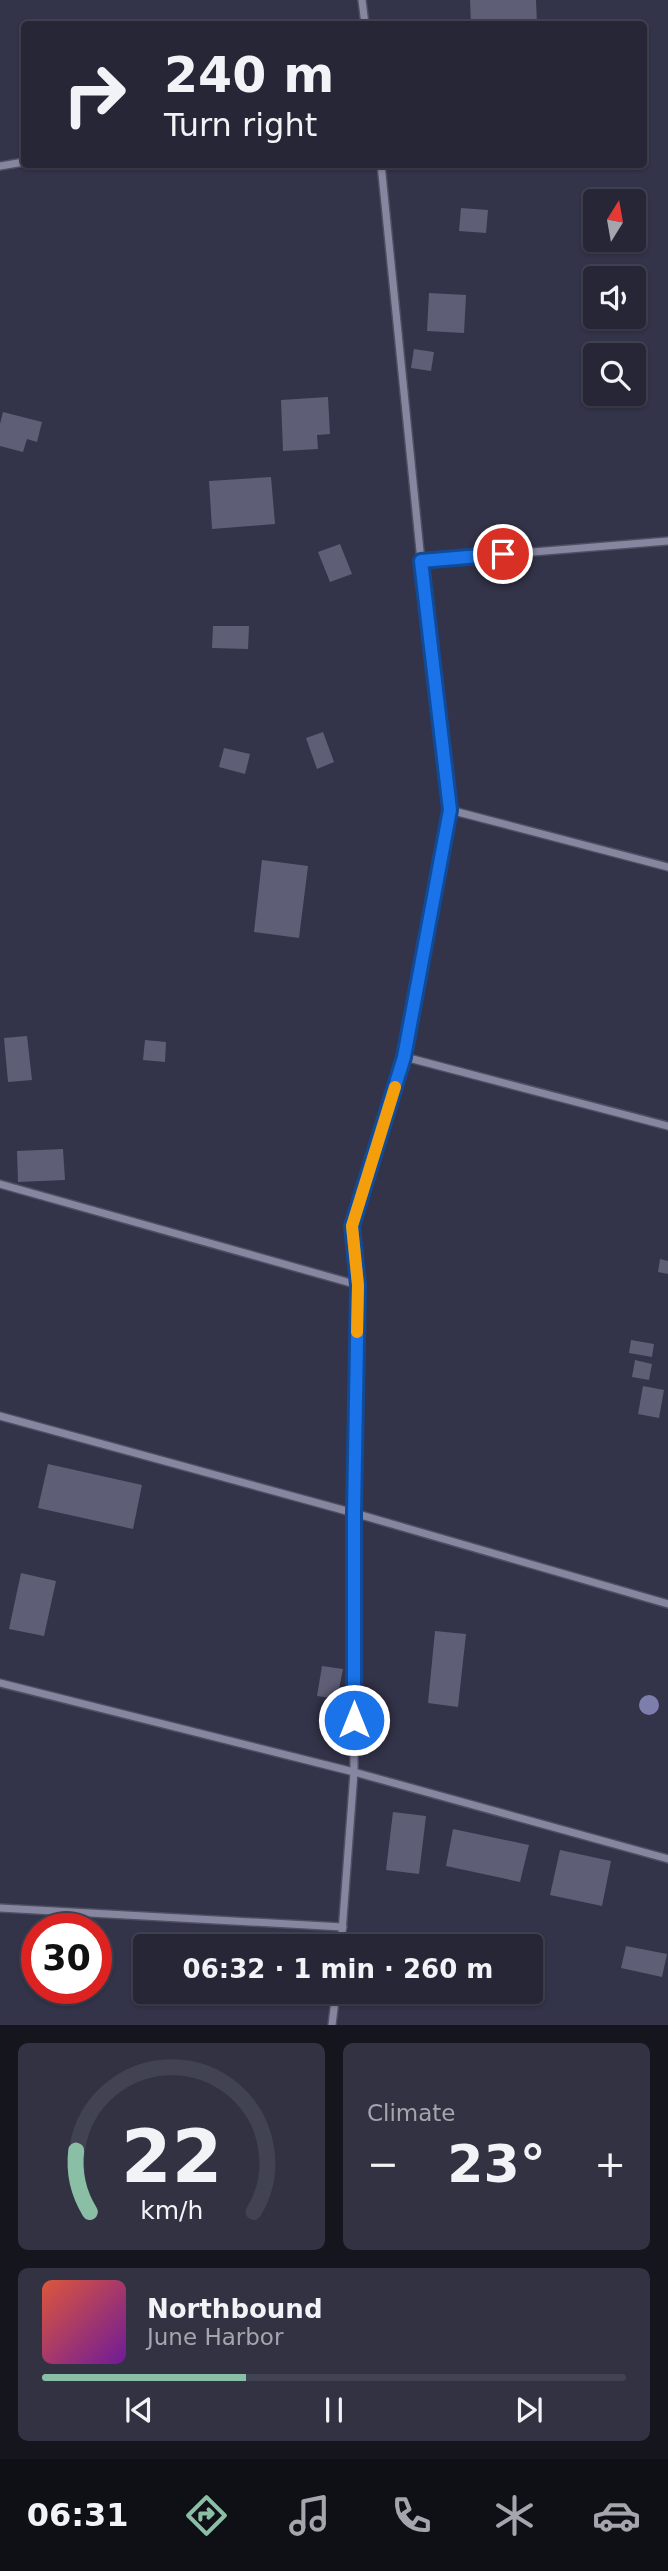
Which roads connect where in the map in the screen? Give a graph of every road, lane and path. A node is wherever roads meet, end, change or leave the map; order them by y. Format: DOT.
graph roads {
  1 [pos="362,0"];
  2 [pos="365,21"];
  3 [pos="21,162"];
  4 [pos="0,166"];
  5 [pos="382,168"];
  6 [pos="668,541"];
  7 [pos="421,561"];
  8 [pos="450,810"];
  9 [pos="668,867"];
  10 [pos="404,1057"];
  11 [pos="668,1126"];
  12 [pos="0,1184"];
  13 [pos="358,1285"];
  14 [pos="0,1416"];
  15 [pos="354,1513"];
  16 [pos="668,1604"];
  17 [pos="0,1683"];
  18 [pos="354,1772"];
  19 [pos="668,1859"];
  20 [pos="0,1908"];
  21 [pos="343,1927"];
  22 [pos="342,1934"];
  23 [pos="335,2004"];
  24 [pos="332,2025"];
  1 -- 2 [label="street"];
  3 -- 4 [label="street"];
  5 -- 7 [label="street"];
  6 -- 7 [label="street"];
  7 -- 8 [label="street"];
  8 -- 9 [label="street"];
  8 -- 10 [label="street"];
  10 -- 11 [label="street"];
  10 -- 13 [label="street"];
  12 -- 13 [label="street"];
  13 -- 15 [label="street"];
  14 -- 15 [label="street"];
  15 -- 16 [label="street"];
  15 -- 18 [label="street"];
  17 -- 18 [label="street"];
  18 -- 19 [label="street"];
  18 -- 21 [label="street"];
  20 -- 21 [label="street"];
  21 -- 22 [label="street"];
  23 -- 24 [label="street"];
}
